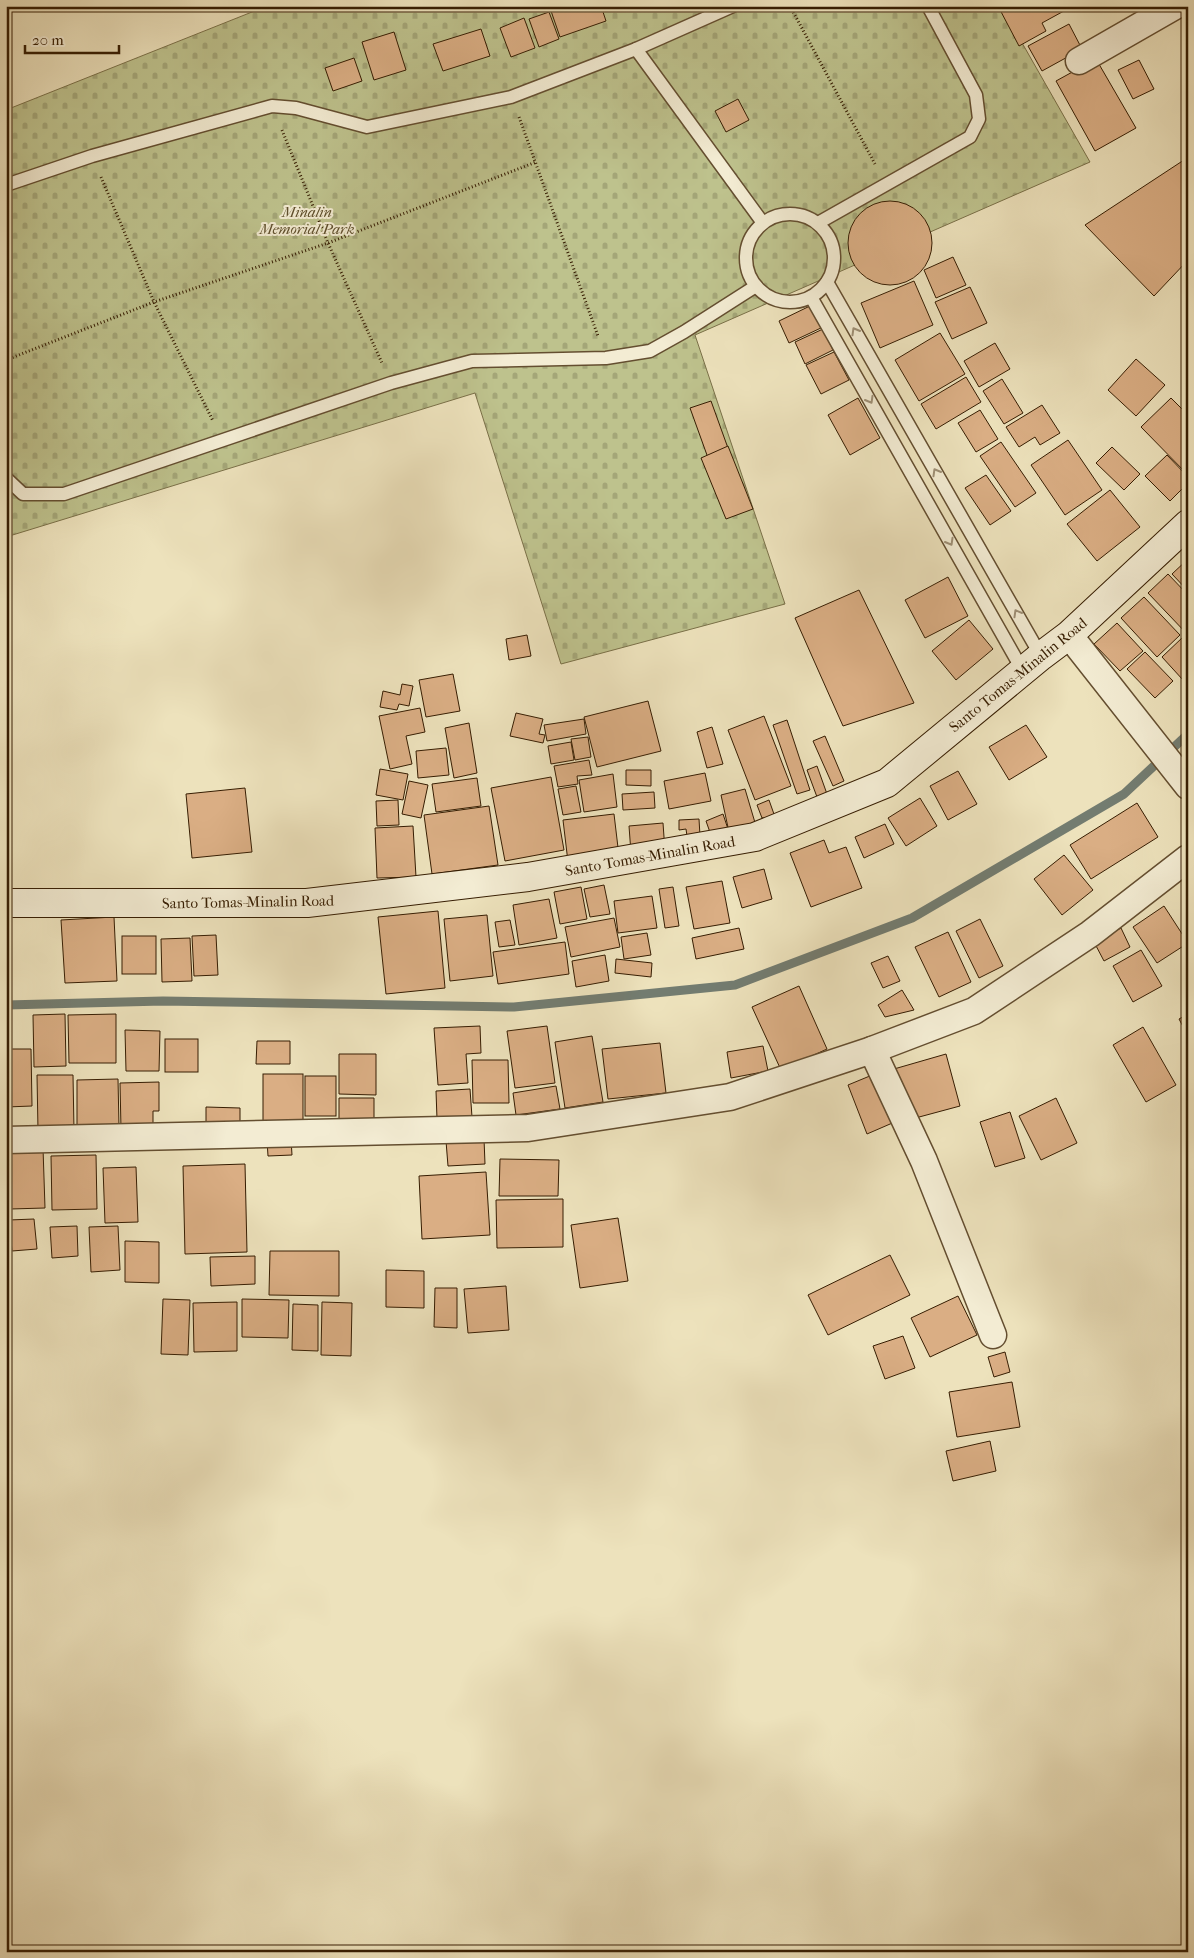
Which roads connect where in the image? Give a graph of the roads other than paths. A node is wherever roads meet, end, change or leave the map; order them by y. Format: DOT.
graph roads {
  1 [pos="733,6"];
  2 [pos="928,6"];
  3 [pos="1175,6"];
  4 [pos="636,49"];
  5 [pos="1079,60"];
  6 [pos="6,185"];
  7 [pos="763,223"];
  8 [pos="818,223"];
  9 [pos="827,282"];
  10 [pos="756,286"];
  11 [pos="811,297"];
  12 [pos="6,478"];
  13 [pos="1188,524"];
  14 [pos="1069,635"];
  15 [pos="1032,663"];
  16 [pos="1184,781"];
  17 [pos="1188,858"];
  18 [pos="6,903"];
  19 [pos="872,1050"];
  20 [pos="6,1140"];
  21 [pos="993,1335"];
  1 -- 4 [label="lane"];
  2 -- 8 [label="lane"];
  3 -- 5 [label="street"];
  4 -- 6 [label="lane"];
  4 -- 7 [label="lane"];
  7 -- 8 [label="lane"];
  7 -- 10 [label="lane"];
  8 -- 9 [label="lane"];
  9 -- 11 [label="lane"];
  15 -- 9 [label="lane, one-way"];
  10 -- 11 [label="lane"];
  10 -- 12 [label="lane"];
  11 -- 15 [label="lane, one-way"];
  13 -- 14 [label="street, Santo Tomas-Minalin Road"];
  14 -- 15 [label="street, Santo Tomas-Minalin Road"];
  14 -- 16 [label="street"];
  15 -- 18 [label="street, Santo Tomas-Minalin Road"];
  17 -- 19 [label="street"];
  19 -- 20 [label="street"];
  19 -- 21 [label="street"];
}
